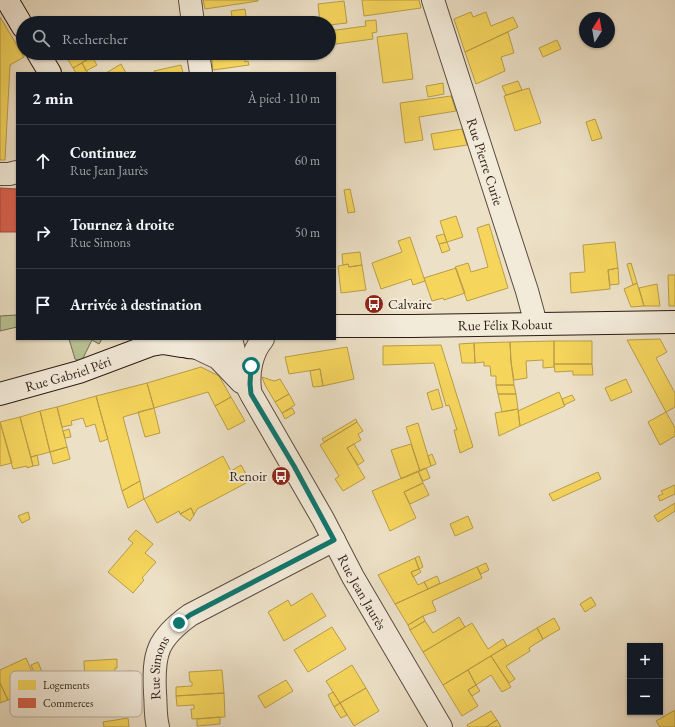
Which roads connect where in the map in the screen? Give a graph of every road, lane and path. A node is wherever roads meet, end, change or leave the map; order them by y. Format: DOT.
graph roads {
  1 [pos="7,0"];
  2 [pos="190,0"];
  3 [pos="433,0"];
  4 [pos="16,16"];
  5 [pos="192,16"];
  6 [pos="42,60"];
  7 [pos="199,60"];
  8 [pos="49,72"];
  9 [pos="201,72"];
  10 [pos="16,172"];
  11 [pos="0,174"];
  12 [pos="675,322"];
  13 [pos="536,324"];
  14 [pos="336,326"];
  15 [pos="221,340"];
  16 [pos="224,340"];
  17 [pos="262,340"];
  18 [pos="183,344"];
  19 [pos="0,394"];
  20 [pos="251,394"];
  21 [pos="334,540"];
  22 [pos="158,727"];
  23 [pos="441,727"];
  1 -- 4 [label="street"];
  2 -- 5 [label="street"];
  3 -- 13 [label="street, Rue Pierre Curie"];
  6 -- 8 [label="street"];
  7 -- 9 [label="street"];
  10 -- 11 [label="street"];
  12 -- 13 [label="street, Rue Félix Robaut"];
  13 -- 14 [label="street, Rue Félix Robaut"];
  15 -- 18 [label="street"];
  16 -- 20 [label="street, Rue Jean Jaurès"];
  17 -- 20 [label="street, Rue Jean Jaurès"];
  18 -- 19 [label="street, Rue Gabriel Péri"];
  18 -- 20 [label="street, Rue Jean Jaurès"];
  20 -- 21 [label="street, Rue Jean Jaurès"];
  21 -- 22 [label="street, Rue Simons"];
  21 -- 23 [label="street, Rue Jean Jaurès"];
}
